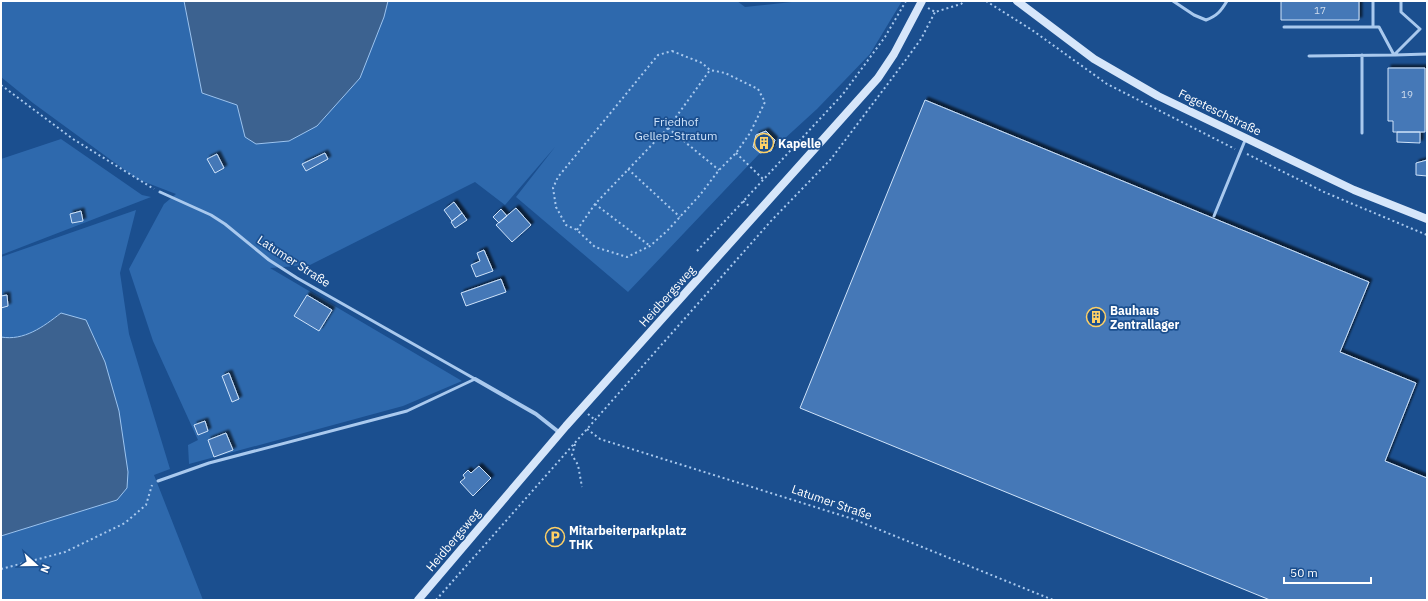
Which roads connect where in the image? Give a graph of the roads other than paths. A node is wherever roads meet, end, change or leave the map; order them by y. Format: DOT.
graph roads {
  1 [pos="922,1"];
  2 [pos="1017,1"];
  3 [pos="1173,1"];
  4 [pos="1227,1"];
  5 [pos="1373,1"];
  6 [pos="1401,1"];
  7 [pos="1373,27"];
  8 [pos="1284,28"];
  9 [pos="1394,54"];
  10 [pos="1427,54"];
  11 [pos="1362,55"];
  12 [pos="1309,56"];
  13 [pos="1362,133"];
  14 [pos="1246,138"];
  15 [pos="160,192"];
  16 [pos="1214,216"];
  17 [pos="1427,219"];
  18 [pos="475,379"];
  19 [pos="560,434"];
  20 [pos="158,481"];
  21 [pos="418,600"];
  1 -- 19 [label="street, Heidbergsweg"];
  2 -- 14 [label="street, Fegeteschstraße"];
  3 -- 4 [label="lane"];
  5 -- 7 [label="lane"];
  6 -- 9 [label="lane"];
  7 -- 8 [label="lane"];
  7 -- 9 [label="lane"];
  9 -- 10 [label="lane"];
  9 -- 11 [label="lane"];
  11 -- 12 [label="lane"];
  11 -- 13 [label="lane"];
  14 -- 16 [label="lane"];
  14 -- 17 [label="street, Fegeteschstraße"];
  15 -- 18 [label="lane, Latumer Straße"];
  18 -- 19 [label="street, Latumer Straße"];
  18 -- 20 [label="lane"];
  19 -- 21 [label="street, Heidbergsweg"];
}
